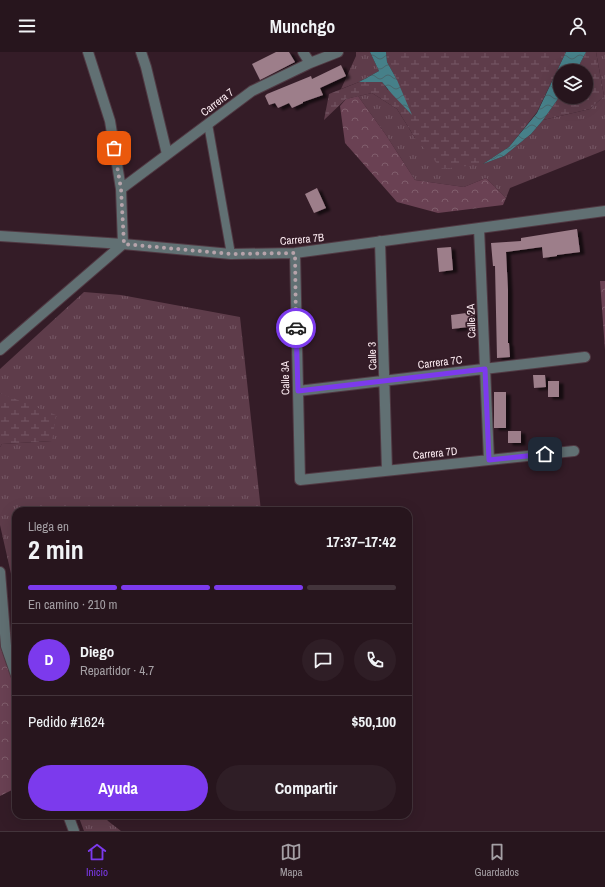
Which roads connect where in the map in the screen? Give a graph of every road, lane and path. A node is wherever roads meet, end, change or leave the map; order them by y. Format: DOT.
graph roads {
  1 [pos="88,52"];
  2 [pos="141,52"];
  3 [pos="303,52"];
  4 [pos="338,52"];
  5 [pos="310,63"];
  6 [pos="208,124"];
  7 [pos="167,154"];
  8 [pos="121,189"];
  9 [pos="605,211"];
  10 [pos="479,228"];
  11 [pos="0,236"];
  12 [pos="380,241"];
  13 [pos="124,244"];
  14 [pos="295,253"];
  15 [pos="231,254"];
  16 [pos="0,350"];
  17 [pos="585,357"];
  18 [pos="485,369"];
  19 [pos="384,381"];
  20 [pos="298,391"];
  21 [pos="574,451"];
  22 [pos="489,460"];
  23 [pos="387,470"];
  24 [pos="300,480"];
  25 [pos="0,572"];
  26 [pos="12,663"];
  27 [pos="70,819"];
  28 [pos="74,831"];
  1 -- 8 [label="street"];
  2 -- 7 [label="street"];
  3 -- 5 [label="street"];
  4 -- 5 [label="street, Carrera 7"];
  5 -- 6 [label="street, Carrera 7"];
  6 -- 7 [label="street, Carrera 7"];
  6 -- 15 [label="street"];
  7 -- 8 [label="street, Carrera 7"];
  8 -- 13 [label="street"];
  9 -- 10 [label="street, Carrera 7B"];
  10 -- 12 [label="street, Carrera 7B"];
  10 -- 18 [label="street, Calle 2A"];
  11 -- 13 [label="street, Carrera 7B"];
  12 -- 14 [label="street, Carrera 7B"];
  12 -- 19 [label="street, Calle 3"];
  13 -- 15 [label="street, Carrera 7B"];
  13 -- 16 [label="street"];
  14 -- 15 [label="street, Carrera 7B"];
  14 -- 20 [label="street, Calle 3A"];
  17 -- 18 [label="street, Carrera 7C"];
  18 -- 19 [label="street, Carrera 7C"];
  18 -- 22 [label="street, Calle 2A"];
  19 -- 20 [label="street, Carrera 7C"];
  19 -- 23 [label="street, Calle 3"];
  20 -- 24 [label="street, Calle 3A"];
  21 -- 22 [label="street, Carrera 7D"];
  22 -- 23 [label="street, Carrera 7D"];
  23 -- 24 [label="street, Carrera 7D"];
  25 -- 26 [label="street"];
  27 -- 28 [label="street"];
}
